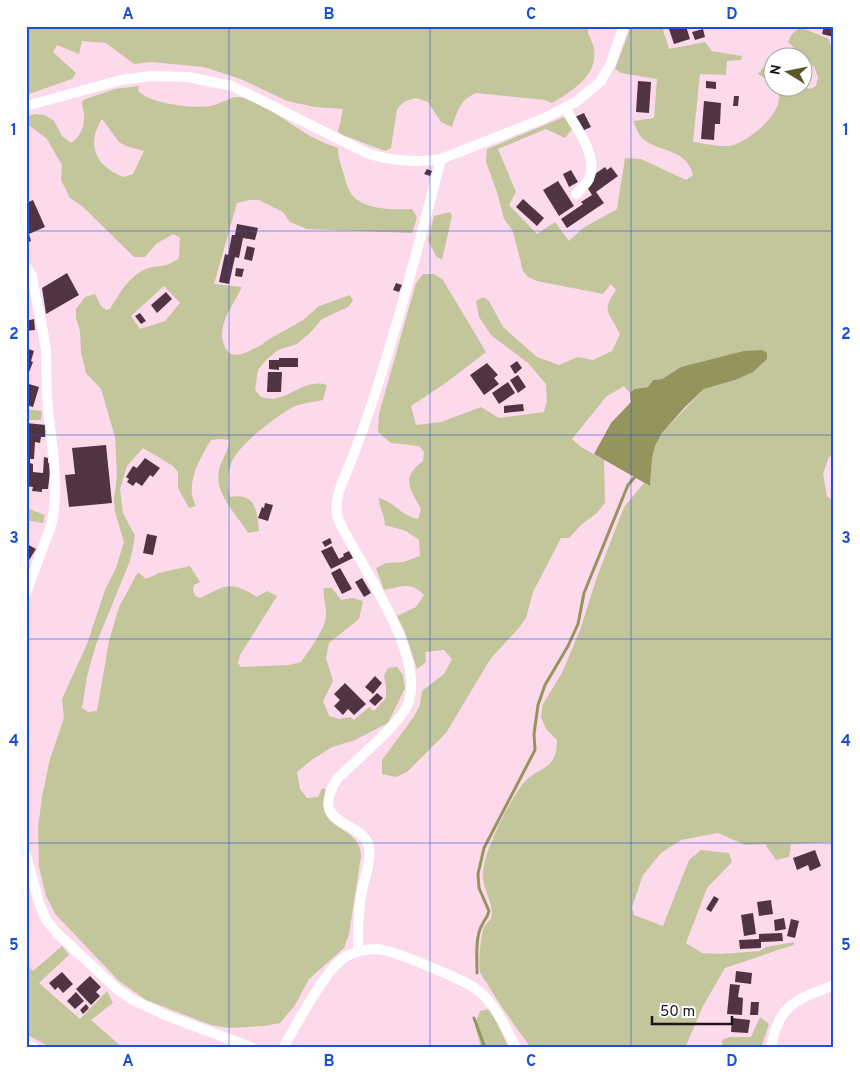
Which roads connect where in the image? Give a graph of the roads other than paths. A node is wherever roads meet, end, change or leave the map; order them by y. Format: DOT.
graph roads {
  1 [pos="624,26"];
  2 [pos="26,106"];
  3 [pos="566,109"];
  4 [pos="441,159"];
  5 [pos="576,194"];
  6 [pos="26,266"];
  7 [pos="26,593"];
  8 [pos="26,855"];
  9 [pos="358,950"];
  10 [pos="834,986"];
  11 [pos="26,1044"];
  12 [pos="34,1048"];
  13 [pos="253,1048"];
  14 [pos="283,1048"];
  15 [pos="516,1048"];
  16 [pos="771,1048"];
  1 -- 3 [label="street"];
  2 -- 4 [label="street"];
  3 -- 4 [label="street"];
  3 -- 5 [label="street"];
  4 -- 9 [label="street"];
  6 -- 7 [label="street"];
  8 -- 13 [label="street"];
  9 -- 14 [label="street"];
  9 -- 15 [label="street"];
  10 -- 16 [label="street"];
  11 -- 12 [label="street"];
}
